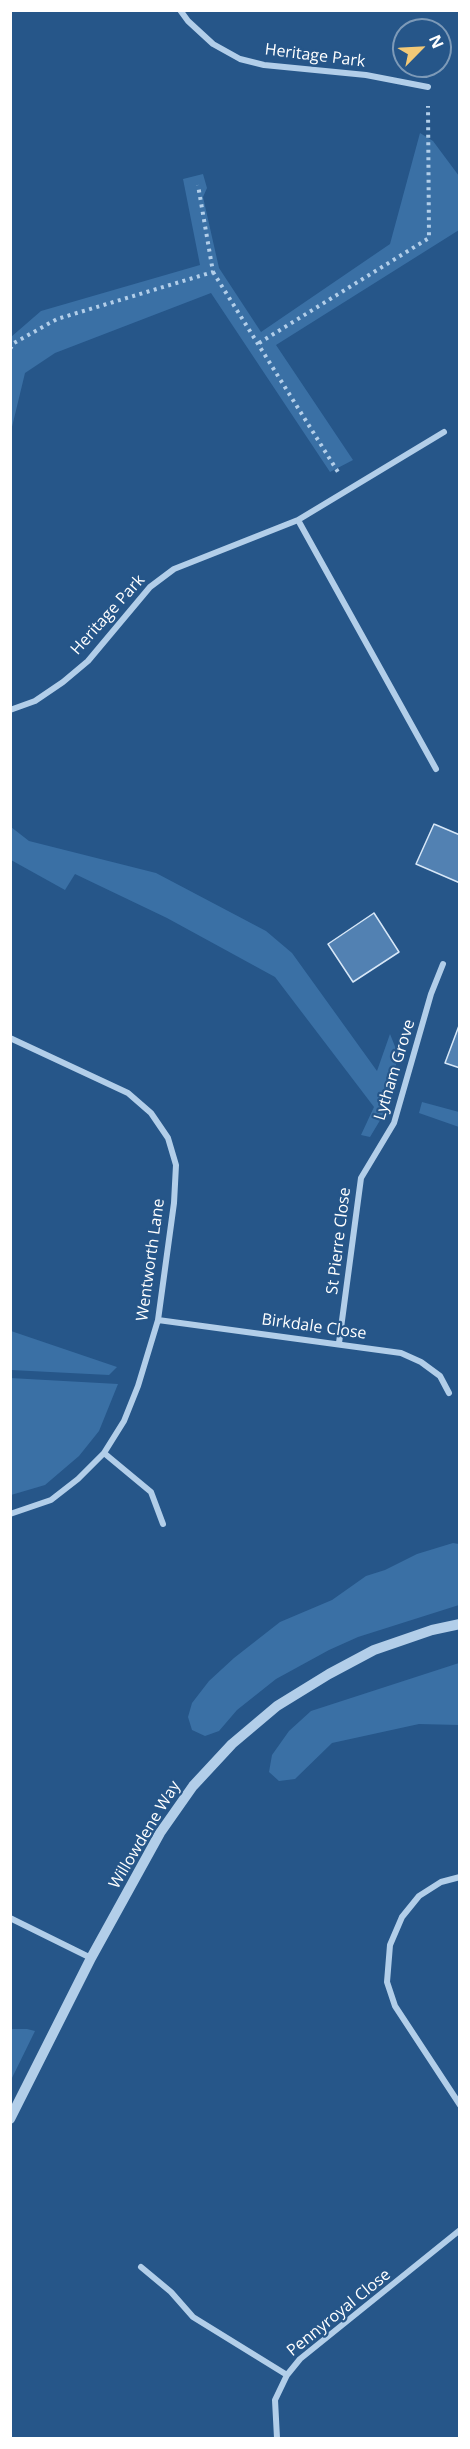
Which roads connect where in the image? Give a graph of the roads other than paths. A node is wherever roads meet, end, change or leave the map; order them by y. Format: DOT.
graph roads {
  1 [pos="180,10"];
  2 [pos="428,87"];
  3 [pos="444,432"];
  4 [pos="298,520"];
  5 [pos="10,710"];
  6 [pos="436,769"];
  7 [pos="443,964"];
  8 [pos="10,1038"];
  9 [pos="361,1178"];
  10 [pos="158,1320"];
  11 [pos="339,1343"];
  12 [pos="449,1394"];
  13 [pos="104,1453"];
  14 [pos="10,1514"];
  15 [pos="163,1524"];
  16 [pos="459,1624"];
  17 [pos="459,1877"];
  18 [pos="10,1917"];
  19 [pos="91,1958"];
  20 [pos="459,2106"];
  21 [pos="10,2119"];
  22 [pos="459,2230"];
  23 [pos="141,2267"];
  24 [pos="287,2375"];
  25 [pos="277,2439"];
  1 -- 2 [label="street, Heritage Park"];
  3 -- 4 [label="street, Heritage Park"];
  4 -- 5 [label="street, Heritage Park"];
  4 -- 6 [label="street"];
  7 -- 9 [label="street, Lytham Grove"];
  8 -- 10 [label="street, Wentworth Lane"];
  9 -- 11 [label="street, St Pierre Close"];
  10 -- 11 [label="street, Birkdale Close"];
  10 -- 13 [label="street, Wentworth Lane"];
  11 -- 12 [label="street, Birkdale Close"];
  13 -- 14 [label="street, Wentworth Lane"];
  13 -- 15 [label="street"];
  16 -- 19 [label="street, Willowdene Way"];
  17 -- 20 [label="street"];
  18 -- 19 [label="street"];
  19 -- 21 [label="street, Willowdene Way"];
  22 -- 24 [label="street, Pennyroyal Close"];
  23 -- 24 [label="street"];
  24 -- 25 [label="street, Pennyroyal Close"];
}
